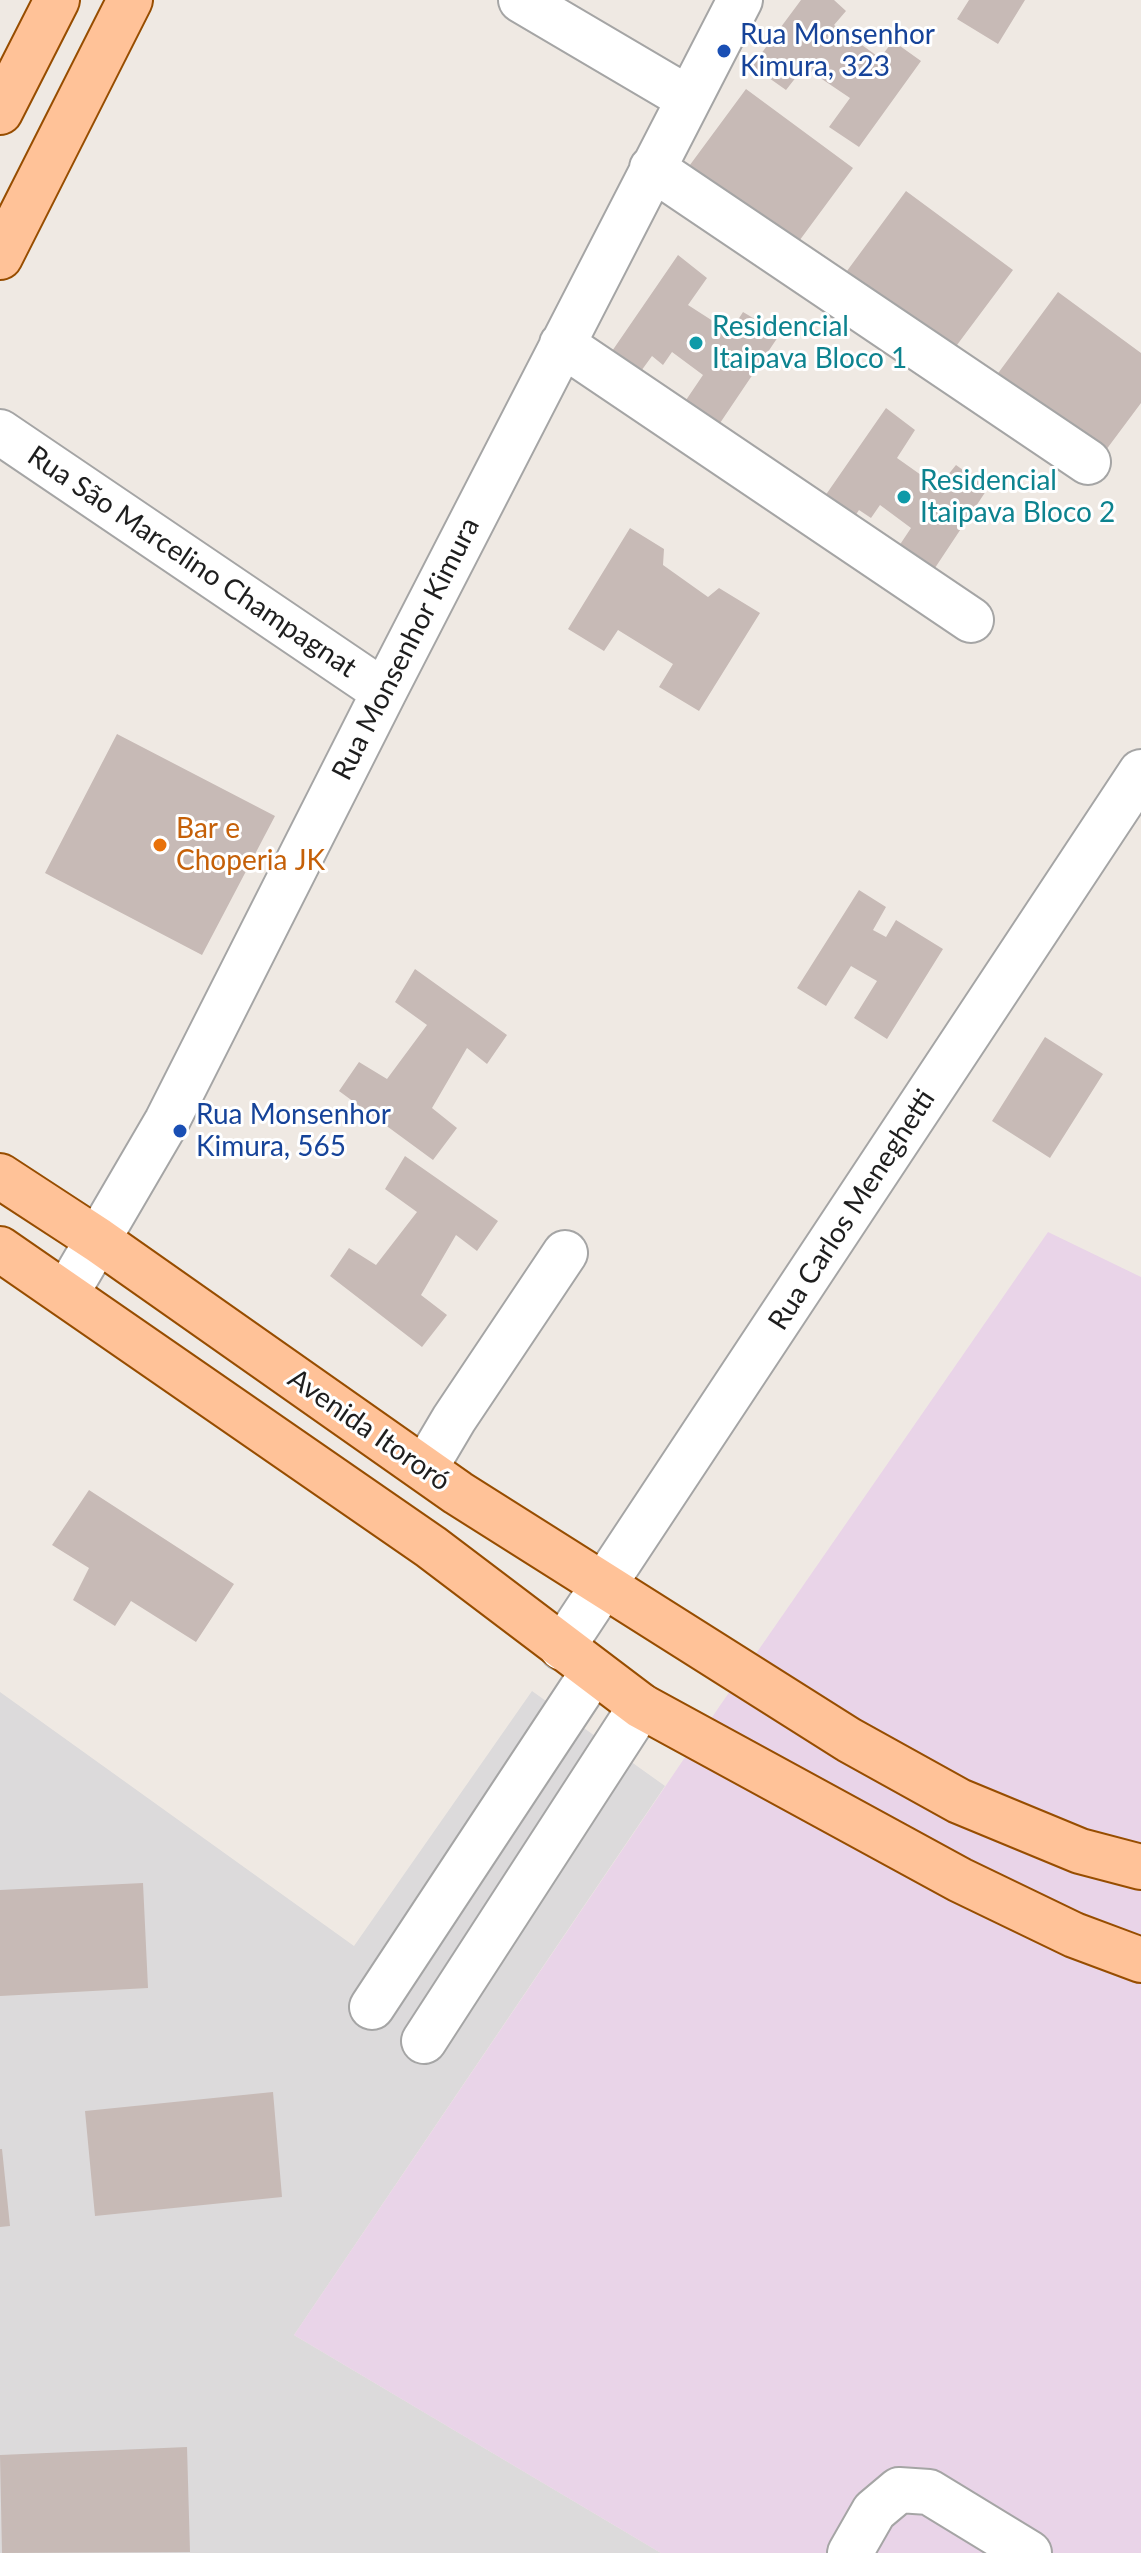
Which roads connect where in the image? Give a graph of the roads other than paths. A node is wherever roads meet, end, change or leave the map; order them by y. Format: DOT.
graph roads {
  1 [pos="57,0"];
  2 [pos="130,0"];
  3 [pos="521,0"];
  4 [pos="740,0"];
  5 [pos="689,99"];
  6 [pos="0,112"];
  7 [pos="652,168"];
  8 [pos="0,257"];
  9 [pos="562,344"];
  10 [pos="0,432"];
  11 [pos="1088,462"];
  12 [pos="971,620"];
  13 [pos="384,692"];
  14 [pos="1141,772"];
  15 [pos="0,1176"];
  16 [pos="98,1240"];
  17 [pos="0,1249"];
  18 [pos="565,1253"];
  19 [pos="66,1294"];
  20 [pos="425,1468"];
  21 [pos="605,1587"];
  22 [pos="578,1660"];
  23 [pos="641,1706"];
  24 [pos="520,1782"];
  25 [pos="571,1814"];
  26 [pos="1141,1867"];
  27 [pos="1141,1960"];
  28 [pos="372,2007"];
  29 [pos="424,2041"];
  30 [pos="850,2553"];
  31 [pos="1029,2553"];
  1 -- 6 [label="main road"];
  2 -- 8 [label="main road"];
  3 -- 5 [label="street"];
  4 -- 5 [label="street, Rua Monsenhor Kimura"];
  5 -- 7 [label="street, Rua Monsenhor Kimura"];
  7 -- 9 [label="street, Rua Monsenhor Kimura"];
  7 -- 11 [label="street"];
  9 -- 12 [label="street"];
  9 -- 13 [label="street, Rua Monsenhor Kimura"];
  10 -- 13 [label="street, Rua São Marcelino Champagnat"];
  13 -- 16 [label="street, Rua Monsenhor Kimura"];
  14 -- 21 [label="street, Rua Carlos Meneghetti"];
  15 -- 16 [label="main road, Avenida Itororó"];
  16 -- 19 [label="street, Rua Monsenhor Kimura"];
  16 -- 20 [label="main road, Avenida Itororó"];
  17 -- 19 [label="main road"];
  18 -- 20 [label="street"];
  19 -- 22 [label="main road"];
  20 -- 21 [label="main road, Avenida Itororó"];
  21 -- 22 [label="street, Rua Carlos Meneghetti"];
  21 -- 26 [label="main road, Avenida Itororó"];
  22 -- 23 [label="main road"];
  22 -- 24 [label="street, Rua Carlos Meneghetti"];
  23 -- 25 [label="street"];
  23 -- 27 [label="main road"];
  24 -- 25 [label="street"];
  24 -- 28 [label="street, Rua Carlos Meneghetti"];
  25 -- 29 [label="street"];
  30 -- 31 [label="street"];
}
